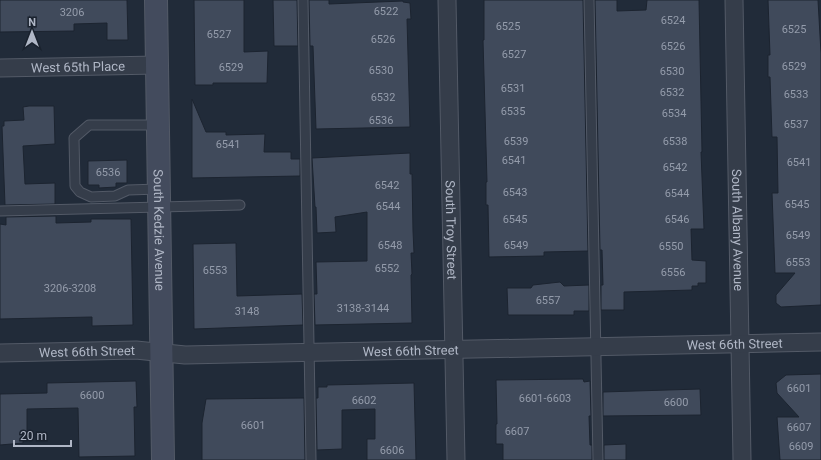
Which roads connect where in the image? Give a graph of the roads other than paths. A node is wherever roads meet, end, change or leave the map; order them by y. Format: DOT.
graph roads {
  1 [pos="156,0"];
  2 [pos="303,0"];
  3 [pos="447,0"];
  4 [pos="589,0"];
  5 [pos="734,0"];
  6 [pos="157,65"];
  7 [pos="0,68"];
  8 [pos="158,125"];
  9 [pos="159,198"];
  10 [pos="240,205"];
  11 [pos="0,211"];
  12 [pos="821,342"];
  13 [pos="740,344"];
  14 [pos="596,347"];
  15 [pos="454,350"];
  16 [pos="0,353"];
  17 [pos="161,353"];
  18 [pos="310,353"];
  19 [pos="163,460"];
  20 [pos="311,460"];
  21 [pos="456,460"];
  22 [pos="598,460"];
  23 [pos="742,460"];
  1 -- 6 [label="main road, South Kedzie Avenue"];
  2 -- 18 [label="lane"];
  3 -- 15 [label="street, South Troy Street"];
  4 -- 14 [label="lane"];
  5 -- 13 [label="street, South Albany Avenue"];
  6 -- 7 [label="street, West 65th Place"];
  6 -- 8 [label="main road, South Kedzie Avenue"];
  8 -- 9 [label="main road, South Kedzie Avenue"];
  8 -- 9 [label="lane"];
  9 -- 10 [label="lane"];
  9 -- 11 [label="lane"];
  9 -- 17 [label="main road, South Kedzie Avenue"];
  12 -- 13 [label="street, West 66th Street"];
  13 -- 14 [label="street, West 66th Street"];
  13 -- 23 [label="street, South Albany Avenue"];
  14 -- 15 [label="street, West 66th Street"];
  14 -- 22 [label="lane"];
  15 -- 18 [label="street, West 66th Street"];
  15 -- 21 [label="street, South Troy Street"];
  16 -- 17 [label="street, West 66th Street"];
  17 -- 18 [label="street, West 66th Street"];
  17 -- 19 [label="main road, South Kedzie Avenue"];
  18 -- 20 [label="lane"];
}
